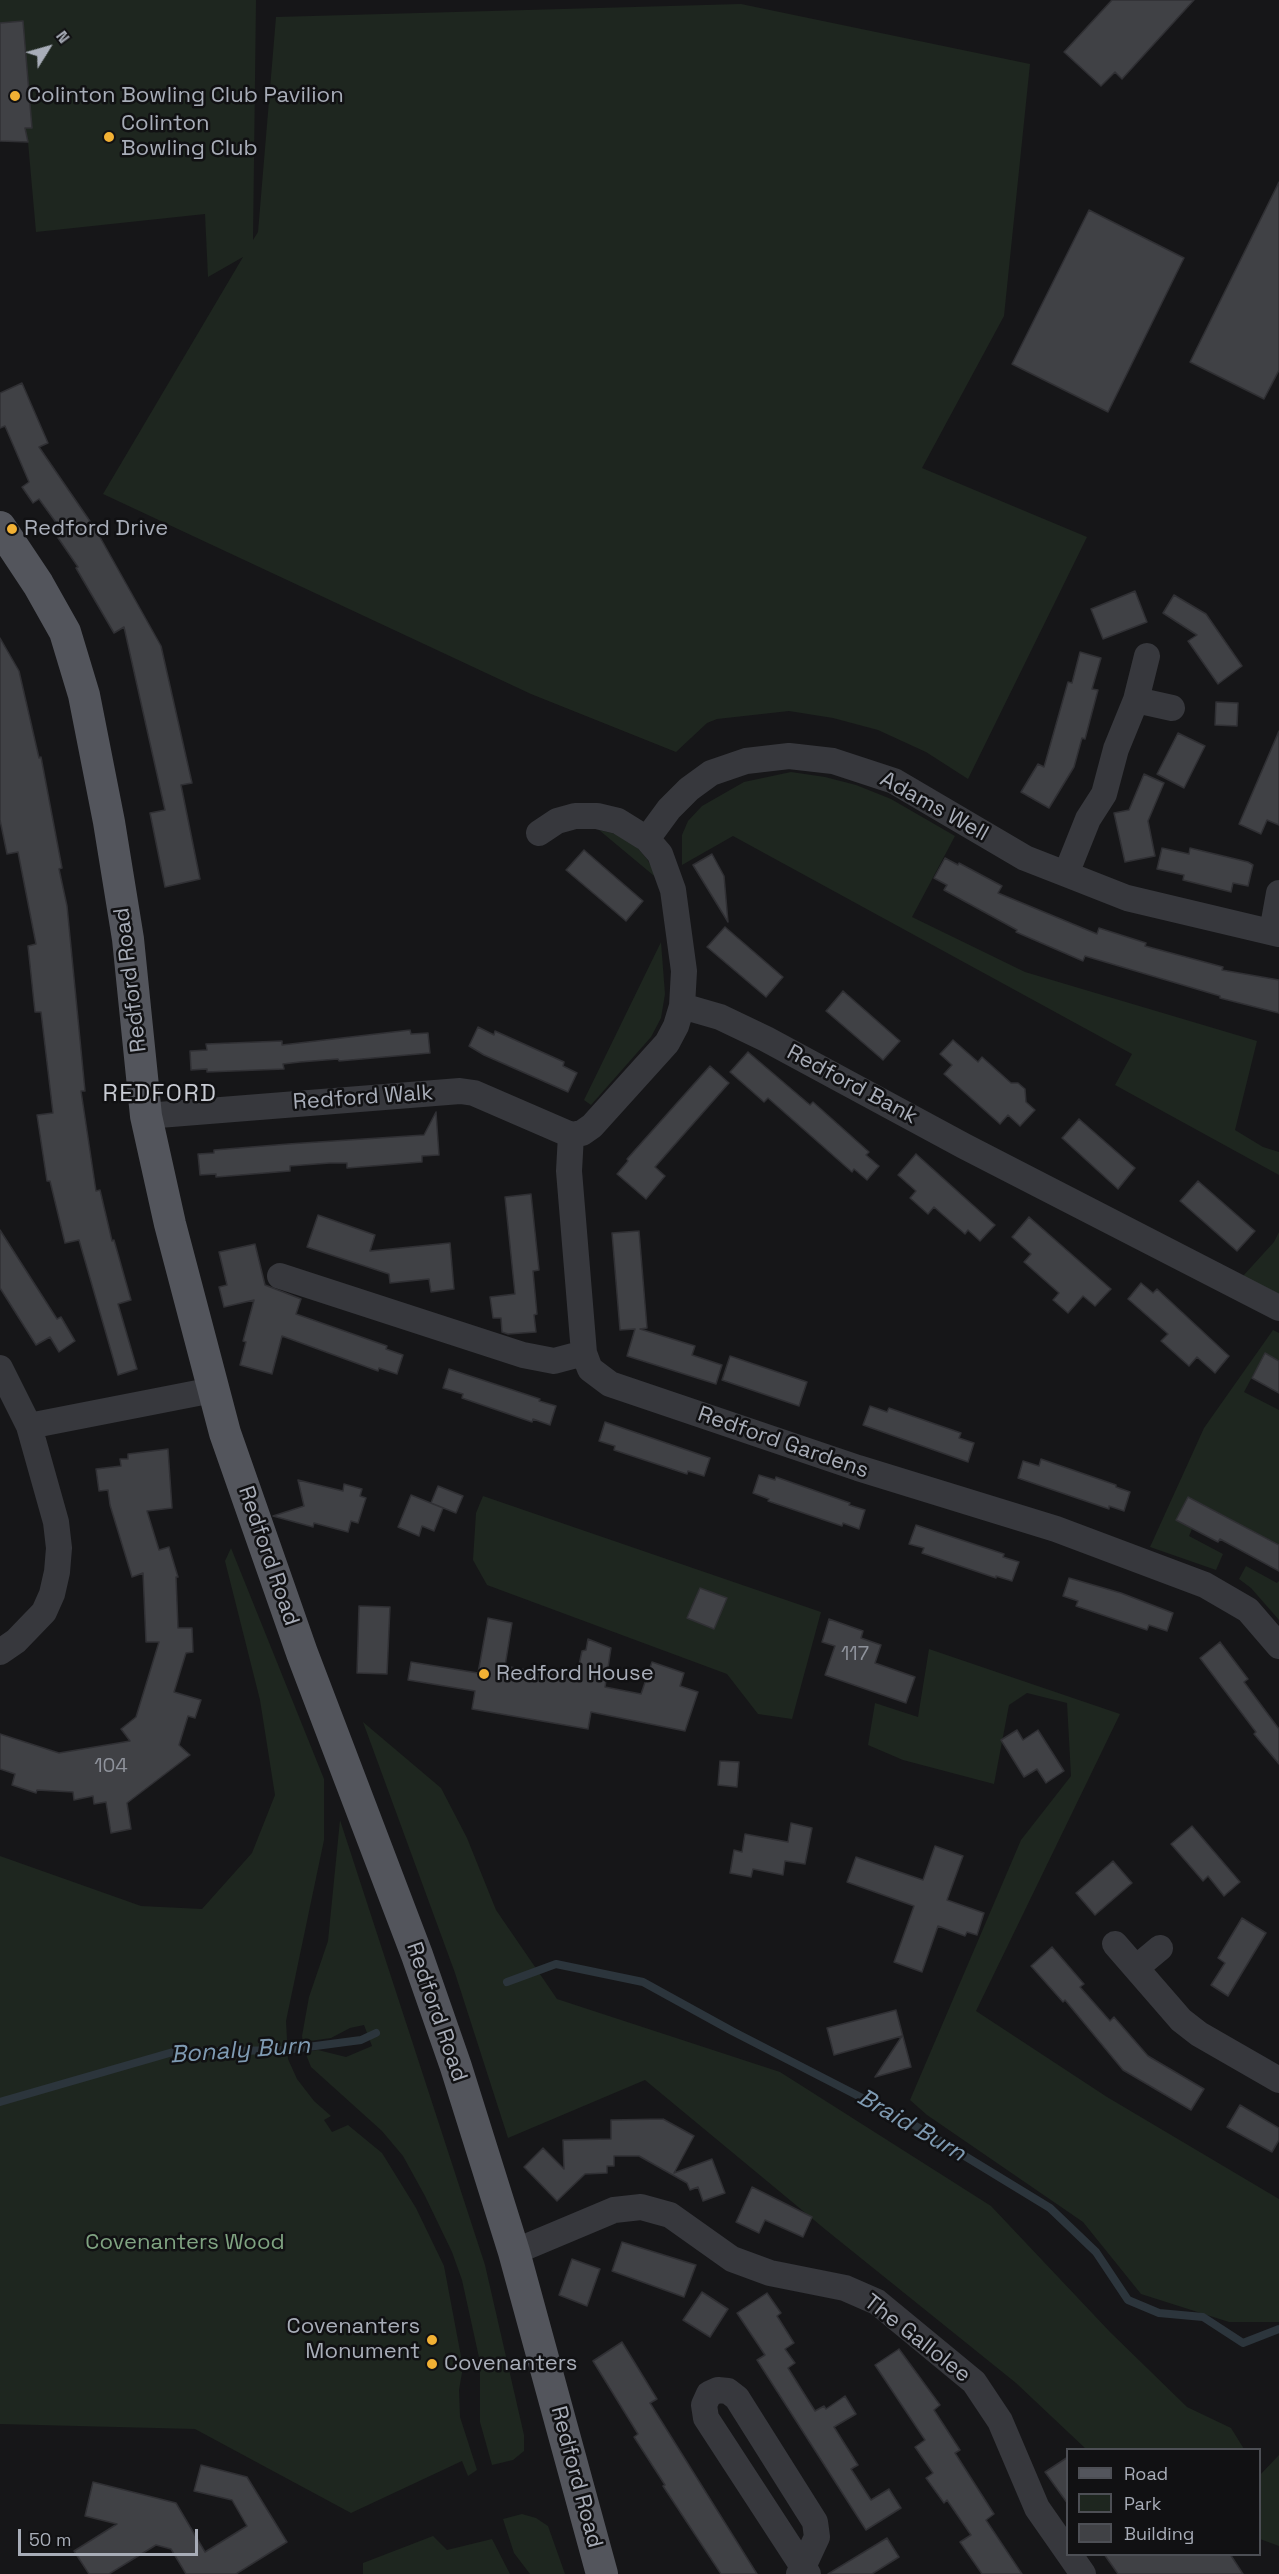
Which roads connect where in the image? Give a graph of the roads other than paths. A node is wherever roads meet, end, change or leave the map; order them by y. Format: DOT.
graph roads {
  1 [pos="0,527"];
  2 [pos="1147,656"];
  3 [pos="1136,700"];
  4 [pos="1172,708"];
  5 [pos="539,833"];
  6 [pos="647,839"];
  7 [pos="1066,874"];
  8 [pos="1279,893"];
  9 [pos="1275,933"];
  10 [pos="682,1006"];
  11 [pos="146,1116"];
  12 [pos="571,1135"];
  13 [pos="280,1275"];
  14 [pos="1279,1308"];
  15 [pos="584,1353"];
  16 [pos="0,1368"];
  17 [pos="213,1390"];
  18 [pos="29,1426"];
  19 [pos="1279,1646"];
  20 [pos="0,1652"];
  21 [pos="1115,1944"];
  22 [pos="1160,1948"];
  23 [pos="1136,1968"];
  24 [pos="1279,2080"];
  25 [pos="514,2252"];
  26 [pos="1066,2550"];
  27 [pos="1070,2556"];
  28 [pos="803,2572"];
  29 [pos="602,2574"];
  30 [pos="1083,2574"];
  1 -- 11 [label="main road, Redford Road"];
  2 -- 3 [label="street"];
  3 -- 4 [label="street"];
  3 -- 7 [label="street"];
  5 -- 6 [label="street"];
  6 -- 7 [label="street, Adams Well"];
  6 -- 10 [label="street"];
  7 -- 9 [label="street, Adams Well"];
  8 -- 9 [label="street, Adams Well"];
  10 -- 12 [label="street"];
  10 -- 14 [label="street, Redford Bank"];
  11 -- 12 [label="street, Redford Walk"];
  11 -- 17 [label="main road, Redford Road"];
  12 -- 15 [label="street"];
  13 -- 15 [label="street"];
  15 -- 19 [label="street, Redford Gardens"];
  16 -- 18 [label="street"];
  17 -- 18 [label="street"];
  17 -- 25 [label="main road, Redford Road"];
  18 -- 20 [label="street"];
  21 -- 23 [label="street"];
  22 -- 23 [label="street"];
  23 -- 24 [label="street"];
  25 -- 26 [label="street, The Gallolee"];
  25 -- 29 [label="main road, Redford Road"];
  27 -- 30 [label="street, The Gallolee"];
  28 -- 28 [label="street"];
}
